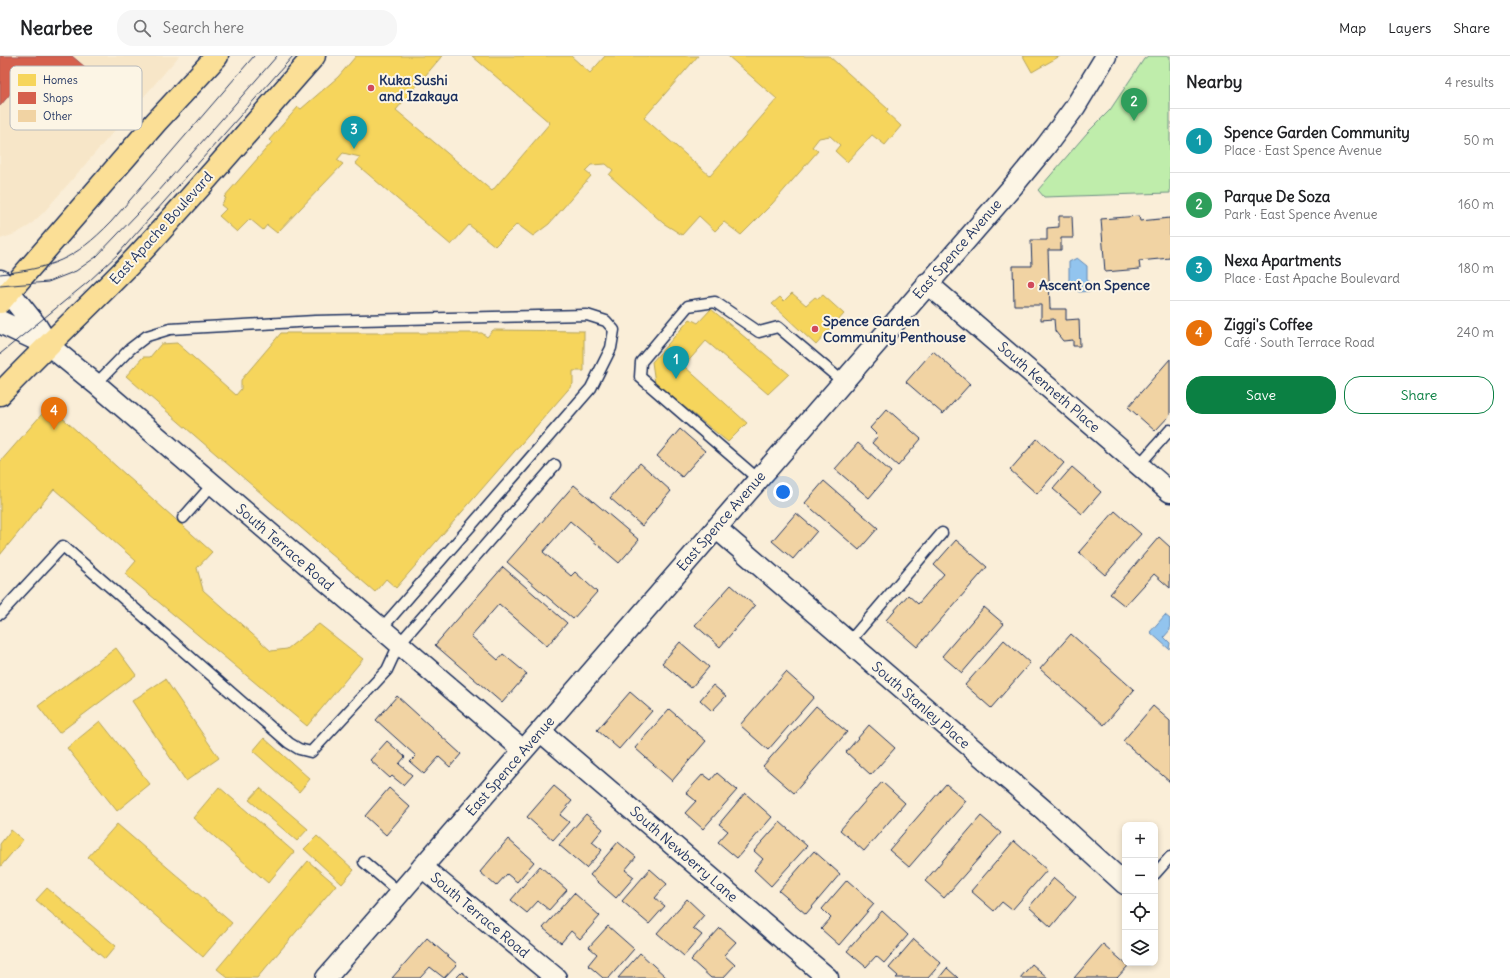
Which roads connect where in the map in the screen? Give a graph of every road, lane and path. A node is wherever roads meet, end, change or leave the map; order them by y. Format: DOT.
graph roads {
  1 [pos="217,56"];
  2 [pos="314,56"];
  3 [pos="1106,56"];
  4 [pos="927,283"];
  5 [pos="3,291"];
  6 [pos="0,322"];
  7 [pos="47,344"];
  8 [pos="842,381"];
  9 [pos="96,384"];
  10 [pos="0,394"];
  11 [pos="1170,430"];
  12 [pos="1140,465"];
  13 [pos="554,466"];
  14 [pos="758,479"];
  15 [pos="212,485"];
  16 [pos="1170,492"];
  17 [pos="183,518"];
  18 [pos="716,528"];
  19 [pos="942,533"];
  20 [pos="0,614"];
  21 [pos="381,629"];
  22 [pos="849,642"];
  23 [pos="400,644"];
  24 [pos="540,731"];
  25 [pos="523,750"];
  26 [pos="1170,857"];
  27 [pos="364,862"];
  28 [pos="422,867"];
  29 [pos="1158,871"];
  30 [pos="1122,881"];
  31 [pos="400,893"];
  32 [pos="326,978"];
  33 [pos="556,978"];
  34 [pos="828,978"];
  1 -- 5 [label="main road"];
  2 -- 7 [label="main road, East Apache Boulevard"];
  3 -- 4 [label="street, East Spence Avenue"];
  4 -- 8 [label="street, East Spence Avenue"];
  4 -- 12 [label="street, South Kenneth Place"];
  5 -- 7 [label="street, South Terrace Road"];
  6 -- 7 [label="street, South Terrace Road"];
  7 -- 9 [label="street, South Terrace Road"];
  7 -- 10 [label="main road, East Apache Boulevard"];
  8 -- 14 [label="street, East Spence Avenue"];
  8 -- 14 [label="lane"];
  9 -- 15 [label="street, South Terrace Road"];
  9 -- 21 [label="lane"];
  11 -- 12 [label="lane"];
  12 -- 16 [label="street, South Kenneth Place"];
  13 -- 23 [label="lane"];
  14 -- 18 [label="street, East Spence Avenue"];
  15 -- 17 [label="lane"];
  15 -- 21 [label="street, South Terrace Road"];
  18 -- 22 [label="street, South Stanley Place"];
  18 -- 24 [label="street, East Spence Avenue"];
  19 -- 22 [label="lane"];
  20 -- 23 [label="lane"];
  21 -- 23 [label="street, South Terrace Road"];
  22 -- 30 [label="street, South Stanley Place"];
  23 -- 25 [label="street, South Terrace Road"];
  24 -- 25 [label="street, East Spence Avenue"];
  24 -- 34 [label="street, South Newberry Lane"];
  25 -- 28 [label="street, East Spence Avenue"];
  26 -- 29 [label="lane"];
  27 -- 31 [label="lane"];
  28 -- 31 [label="street, East Spence Avenue"];
  28 -- 33 [label="street, South Terrace Road"];
  31 -- 32 [label="street, East Spence Avenue"];
}
